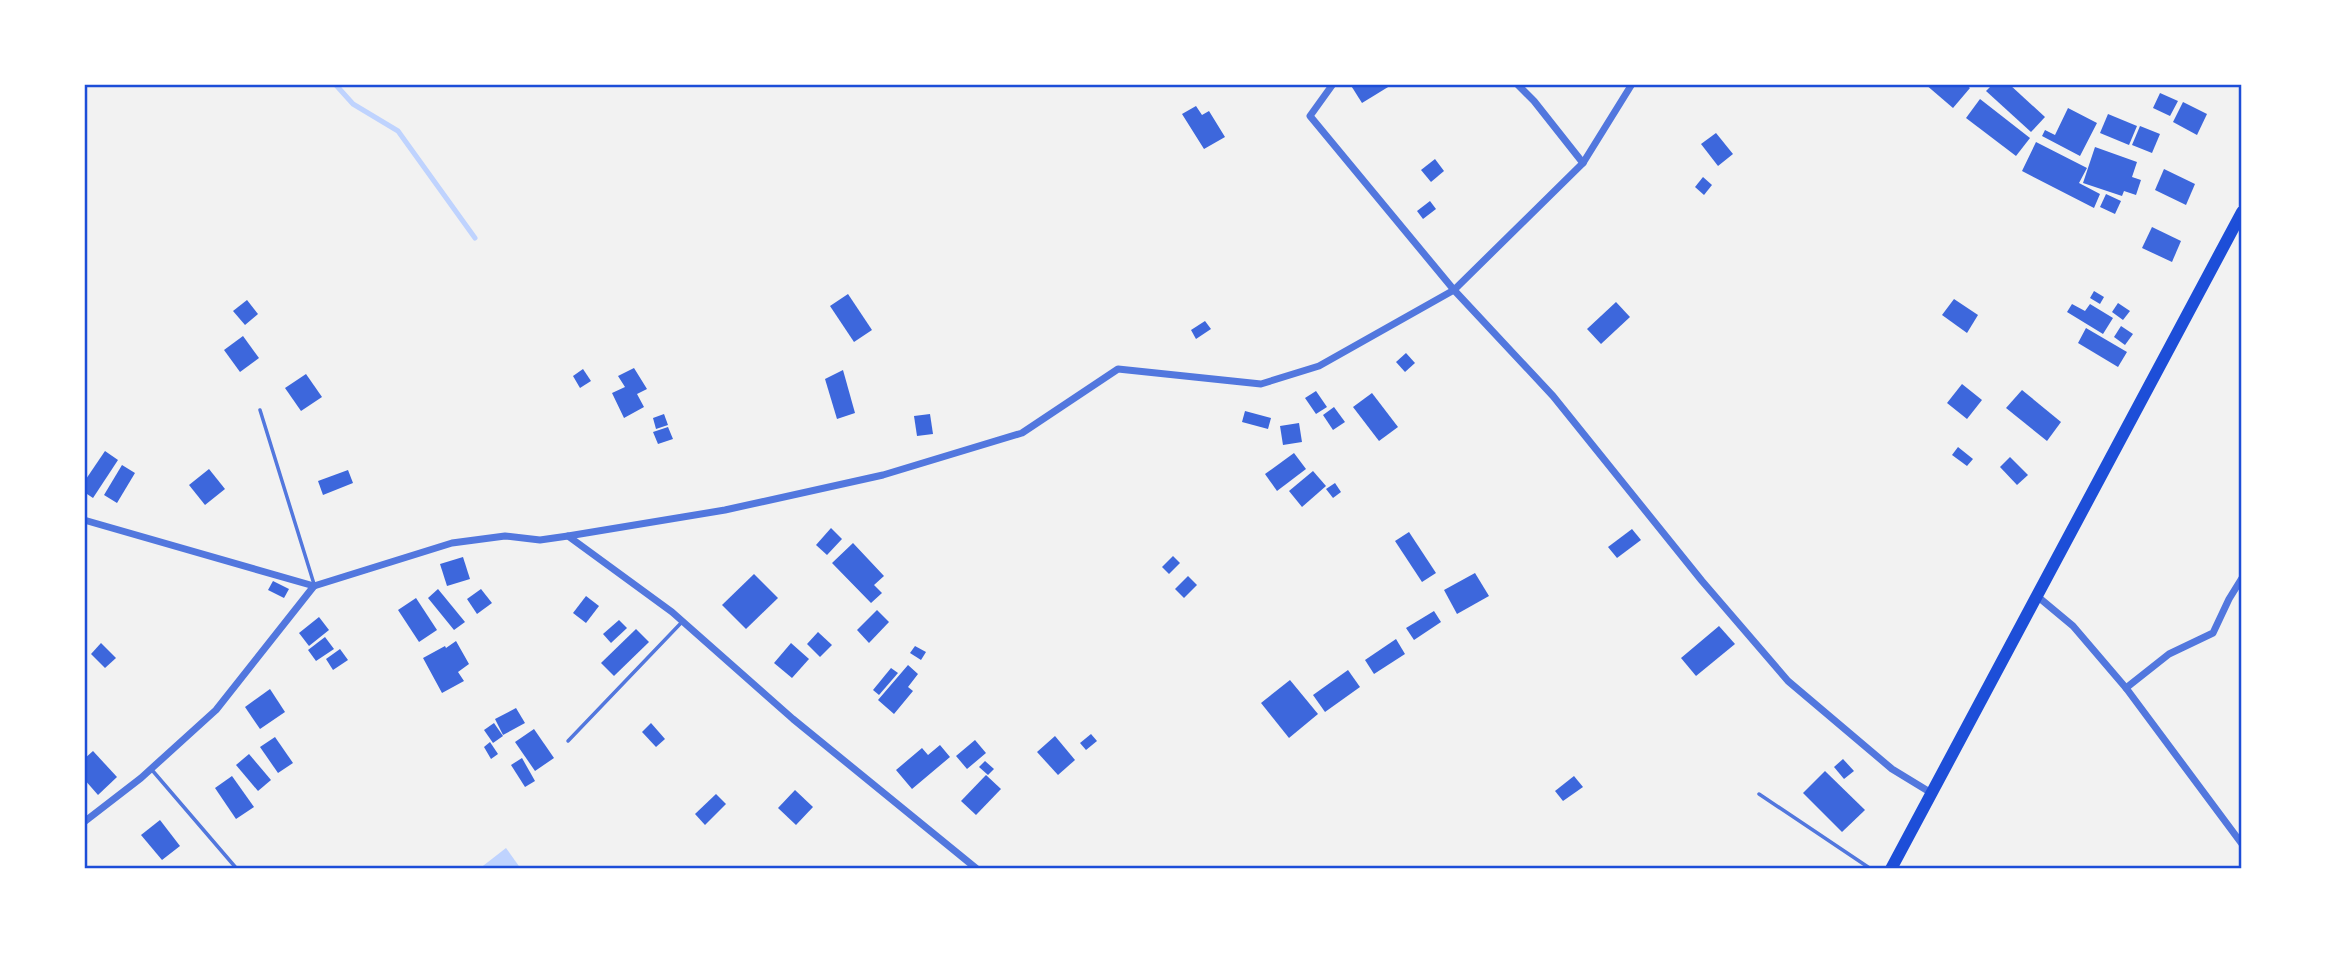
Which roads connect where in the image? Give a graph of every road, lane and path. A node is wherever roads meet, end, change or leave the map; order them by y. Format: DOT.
graph roads {
  1 [pos="1333,84"];
  2 [pos="1517,84"];
  3 [pos="1632,84"];
  4 [pos="1583,163"];
  5 [pos="2241,215"];
  6 [pos="1454,290"];
  7 [pos="260,411"];
  8 [pos="84,520"];
  9 [pos="568,536"];
  10 [pos="2242,578"];
  11 [pos="314,586"];
  12 [pos="2036,596"];
  13 [pos="683,621"];
  14 [pos="2126,688"];
  15 [pos="568,741"];
  16 [pos="151,769"];
  17 [pos="1759,794"];
  18 [pos="1933,794"];
  19 [pos="84,822"];
  20 [pos="2242,844"];
  21 [pos="237,869"];
  22 [pos="977,869"];
  23 [pos="1871,869"];
  24 [pos="1891,869"];
  1 -- 6 [label="street"];
  2 -- 4 [label="street"];
  3 -- 4 [label="street"];
  4 -- 6 [label="street"];
  5 -- 12 [label="highway"];
  6 -- 9 [label="street"];
  6 -- 18 [label="street"];
  7 -- 11 [label="lane"];
  8 -- 11 [label="street"];
  9 -- 11 [label="street"];
  9 -- 13 [label="street"];
  10 -- 14 [label="street"];
  11 -- 16 [label="street"];
  12 -- 14 [label="street"];
  12 -- 18 [label="highway"];
  13 -- 15 [label="lane"];
  13 -- 22 [label="street"];
  14 -- 20 [label="street"];
  16 -- 19 [label="street"];
  16 -- 21 [label="lane"];
  17 -- 23 [label="lane"];
  18 -- 24 [label="highway"];
}
